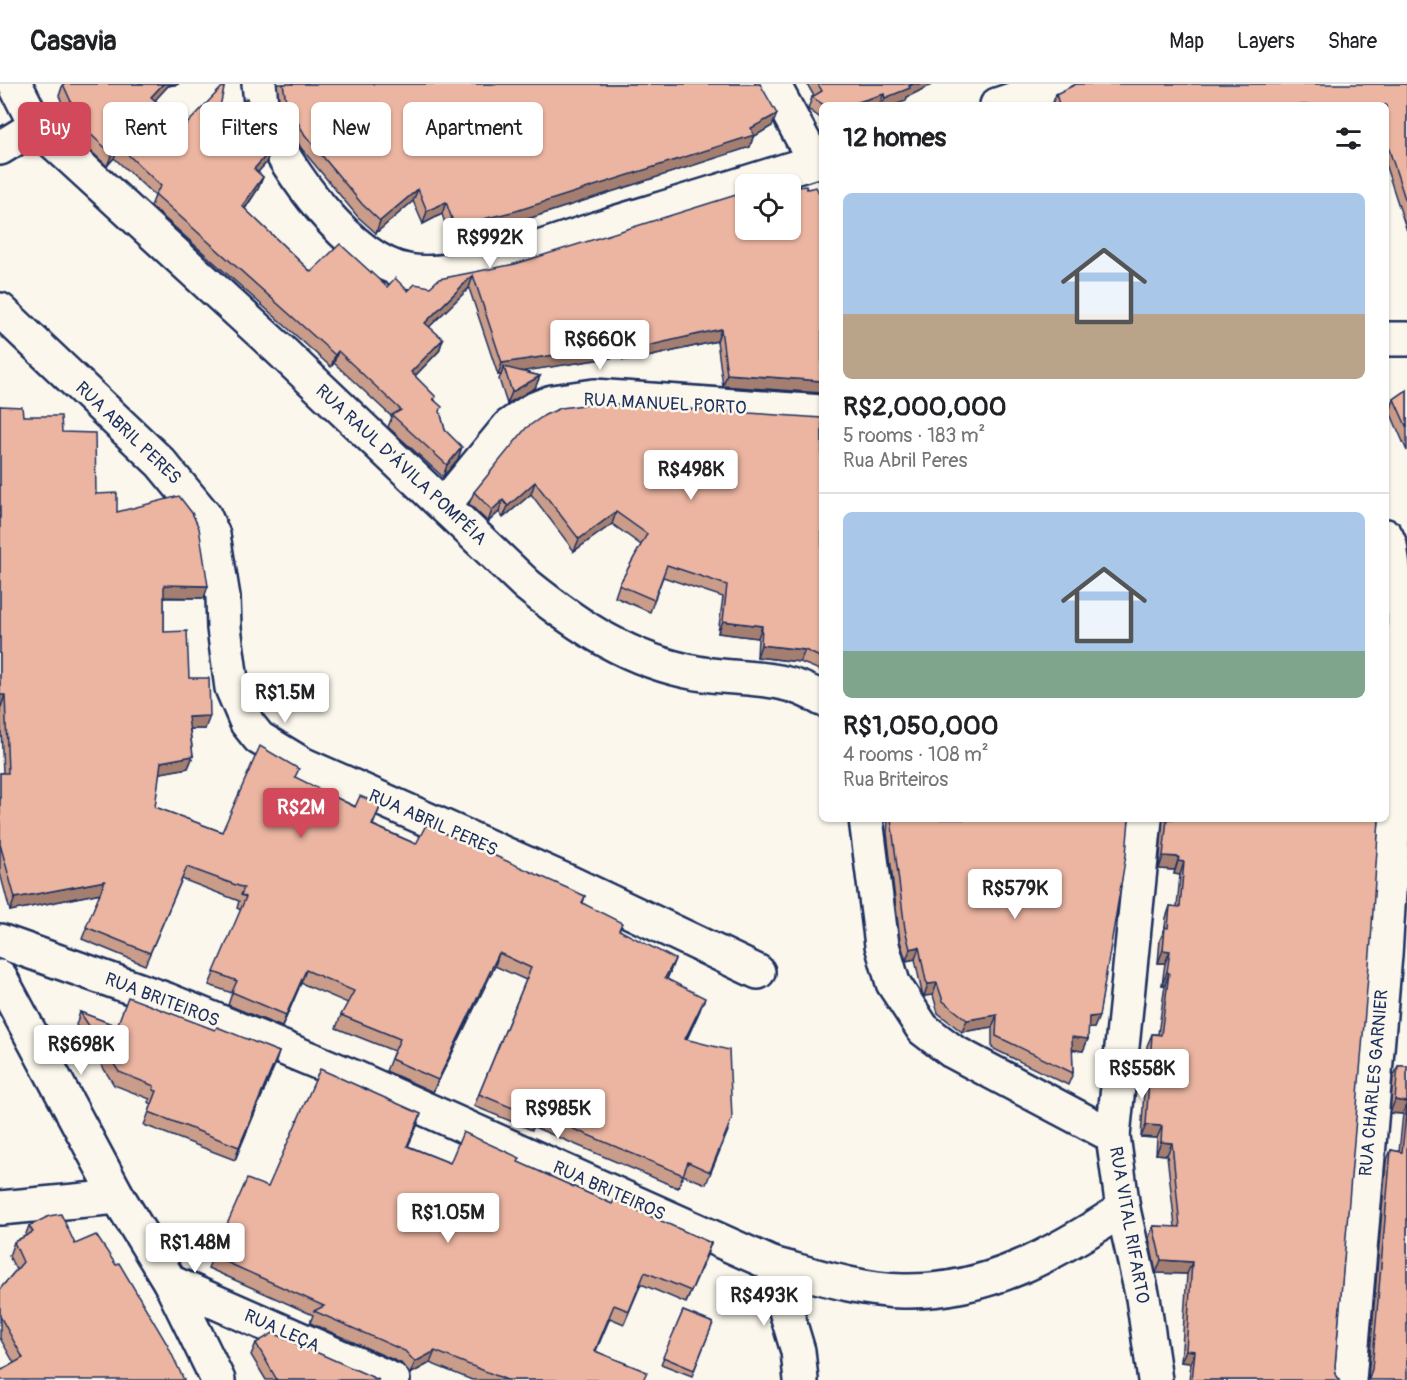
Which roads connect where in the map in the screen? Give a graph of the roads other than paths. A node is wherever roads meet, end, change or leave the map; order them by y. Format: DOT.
graph roads {
  1 [pos="15,84"];
  2 [pos="259,84"];
  3 [pos="773,84"];
  4 [pos="1059,84"];
  5 [pos="1013,95"];
  6 [pos="24,102"];
  7 [pos="18,137"];
  8 [pos="0,148"];
  9 [pos="68,156"];
  10 [pos="819,160"];
  11 [pos="0,310"];
  12 [pos="1389,339"];
  13 [pos="1407,339"];
  14 [pos="819,412"];
  15 [pos="444,505"];
  16 [pos="1389,554"];
  17 [pos="819,697"];
  18 [pos="866,822"];
  19 [pos="1145,822"];
  20 [pos="0,940"];
  21 [pos="758,972"];
  22 [pos="0,977"];
  23 [pos="1113,1136"];
  24 [pos="118,1197"];
  25 [pos="0,1208"];
  26 [pos="1123,1209"];
  27 [pos="772,1264"];
  28 [pos="170,1282"];
  29 [pos="218,1380"];
  30 [pos="393,1380"];
  31 [pos="801,1380"];
  32 [pos="1155,1380"];
  33 [pos="1349,1380"];
  1 -- 6 [label="street"];
  2 -- 10 [label="street"];
  3 -- 10 [label="street"];
  4 -- 5 [label="street"];
  7 -- 8 [label="street"];
  9 -- 15 [label="street, RUA RAUL D'ÁVILA POMPÉIA"];
  11 -- 21 [label="street, RUA ABRIL PERES"];
  12 -- 13 [label="street"];
  14 -- 15 [label="street, RUA MANUEL PORTO"];
  15 -- 17 [label="street, RUA RAUL D'ÁVILA POMPÉIA"];
  16 -- 33 [label="street, RUA CHARLES GARNIER"];
  18 -- 23 [label="street"];
  19 -- 23 [label="street, RUA VITAL RIFARTO"];
  20 -- 27 [label="street, RUA BRITEIROS"];
  22 -- 24 [label="street"];
  23 -- 26 [label="street, RUA VITAL RIFARTO"];
  24 -- 25 [label="street"];
  24 -- 28 [label="street"];
  26 -- 27 [label="street, RUA BRITEIROS"];
  26 -- 32 [label="street, RUA VITAL RIFARTO"];
  27 -- 31 [label="street"];
  28 -- 29 [label="street"];
  28 -- 30 [label="street, RUA LEÇA"];
}
